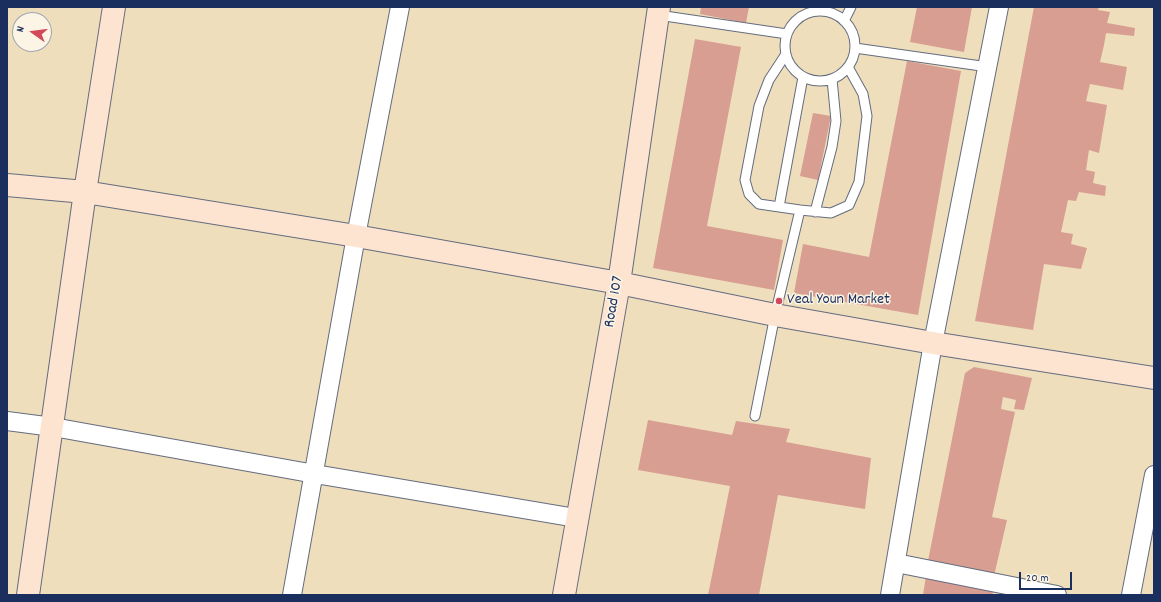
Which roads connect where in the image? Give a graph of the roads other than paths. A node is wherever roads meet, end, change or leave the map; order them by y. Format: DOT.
graph roads {
  1 [pos="114,7"];
  2 [pos="400,7"];
  3 [pos="799,7"];
  4 [pos="851,7"];
  5 [pos="999,7"];
  6 [pos="658,11"];
  7 [pos="799,18"];
  8 [pos="844,21"];
  9 [pos="787,34"];
  10 [pos="855,48"];
  11 [pos="786,54"];
  12 [pos="848,67"];
  13 [pos="988,67"];
  14 [pos="803,77"];
  15 [pos="832,79"];
  16 [pos="7,185"];
  17 [pos="85,192"];
  18 [pos="779,207"];
  19 [pos="800,210"];
  20 [pos="815,212"];
  21 [pos="356,236"];
  22 [pos="619,283"];
  23 [pos="775,315"];
  24 [pos="933,343"];
  25 [pos="1154,378"];
  26 [pos="755,416"];
  27 [pos="7,421"];
  28 [pos="53,427"];
  29 [pos="315,474"];
  30 [pos="1154,475"];
  31 [pos="576,518"];
  32 [pos="896,563"];
  33 [pos="28,595"];
  34 [pos="292,595"];
  35 [pos="564,595"];
  36 [pos="890,595"];
  37 [pos="1057,595"];
  38 [pos="1131,595"];
  1 -- 17 [label="street"];
  2 -- 21 [label="street"];
  3 -- 7 [label="lane"];
  4 -- 8 [label="lane"];
  5 -- 13 [label="street"];
  6 -- 9 [label="lane"];
  6 -- 22 [label="street, Road 107"];
  7 -- 8 [label="lane"];
  7 -- 9 [label="lane"];
  8 -- 10 [label="lane"];
  9 -- 11 [label="lane"];
  10 -- 12 [label="lane"];
  10 -- 13 [label="lane"];
  11 -- 14 [label="lane"];
  11 -- 18 [label="lane"];
  12 -- 15 [label="lane"];
  12 -- 20 [label="lane"];
  13 -- 24 [label="street"];
  14 -- 15 [label="lane"];
  14 -- 18 [label="lane"];
  15 -- 20 [label="lane"];
  16 -- 17 [label="street"];
  17 -- 21 [label="street"];
  17 -- 28 [label="street"];
  18 -- 19 [label="lane"];
  19 -- 20 [label="lane"];
  19 -- 23 [label="lane"];
  21 -- 22 [label="street"];
  21 -- 29 [label="street"];
  22 -- 23 [label="street"];
  22 -- 31 [label="street, Road 107"];
  23 -- 24 [label="street"];
  23 -- 26 [label="lane"];
  24 -- 25 [label="street"];
  24 -- 32 [label="street"];
  27 -- 28 [label="street"];
  28 -- 29 [label="street"];
  28 -- 33 [label="street"];
  29 -- 31 [label="street"];
  29 -- 34 [label="street"];
  30 -- 38 [label="street"];
  31 -- 35 [label="street, Road 107"];
  32 -- 36 [label="street"];
  32 -- 37 [label="street"];
}
